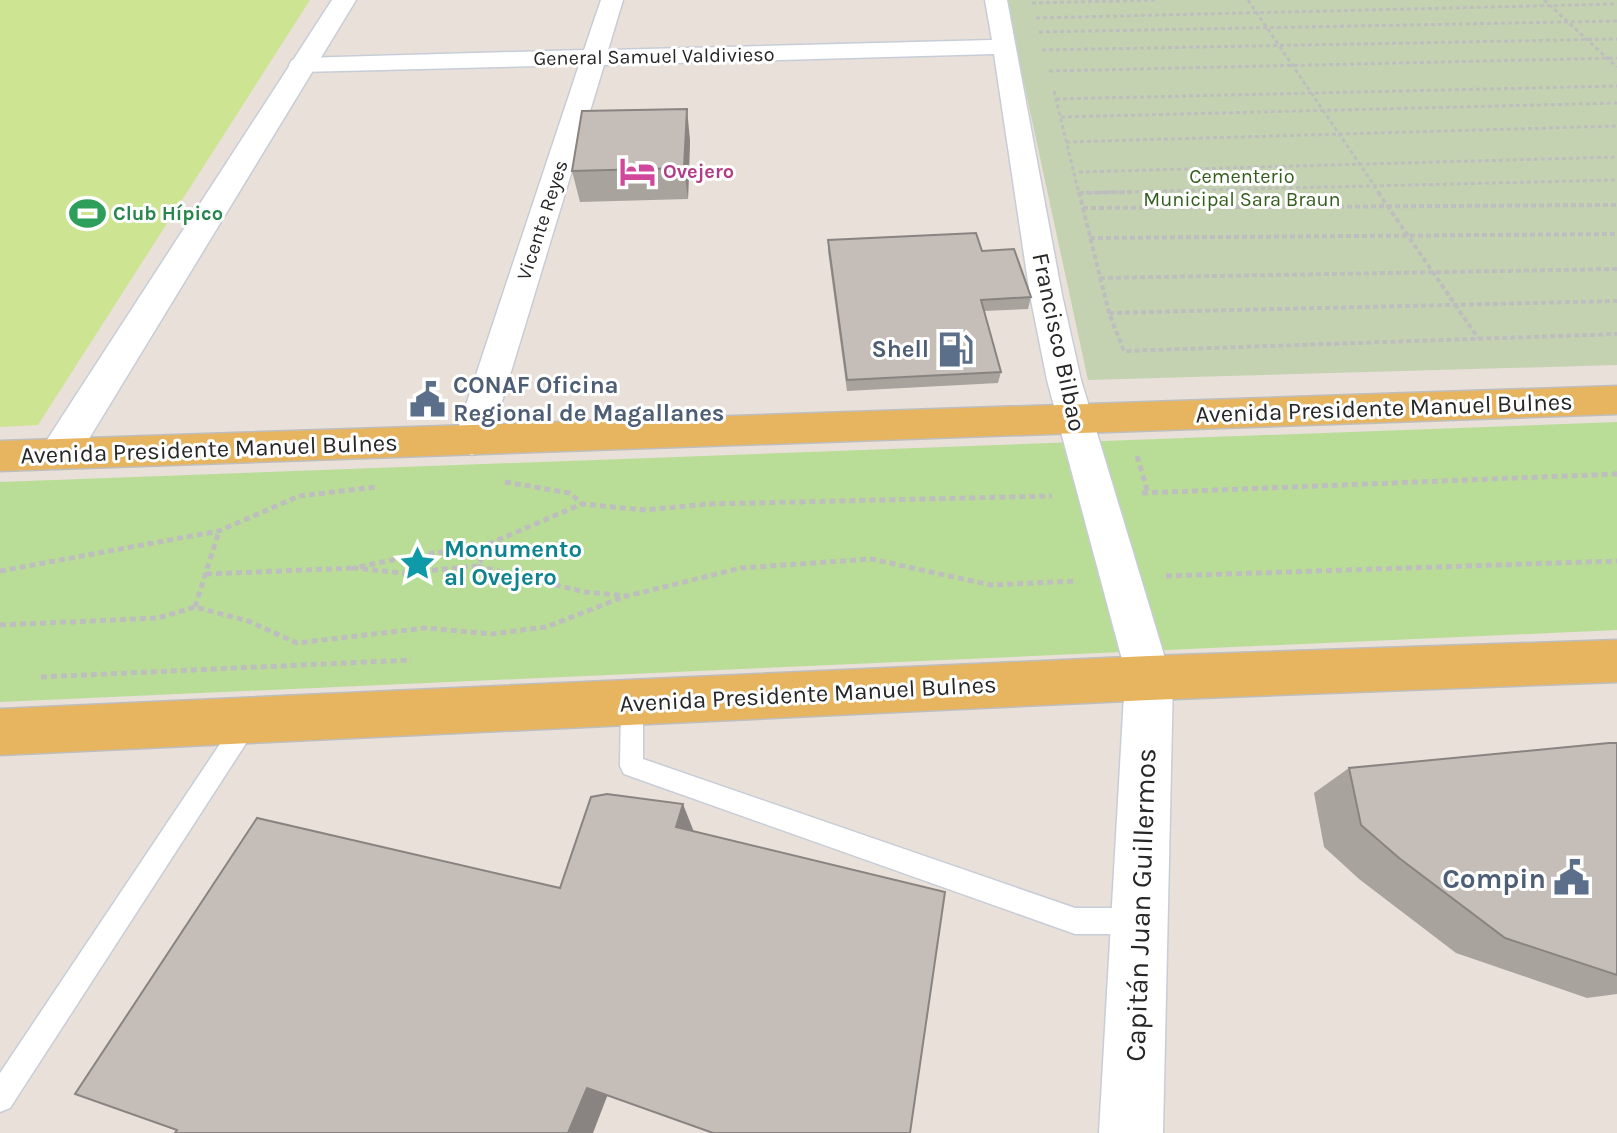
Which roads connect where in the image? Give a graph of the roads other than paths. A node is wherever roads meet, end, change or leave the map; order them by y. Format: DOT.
graph roads {
  1 [pos="344,0"];
  2 [pos="612,0"];
  3 [pos="996,0"];
  4 [pos="1006,47"];
  5 [pos="593,58"];
  6 [pos="301,65"];
  7 [pos="1617,400"];
  8 [pos="1073,419"];
  9 [pos="472,441"];
  10 [pos="59,454"];
  11 [pos="0,456"];
  12 [pos="1617,661"];
  13 [pos="1149,678"];
  14 [pos="632,702"];
  15 [pos="249,719"];
  16 [pos="0,732"];
  17 [pos="1139,921"];
  18 [pos="0,1098"];
  19 [pos="1131,1133"];
  1 -- 6 [label="street"];
  2 -- 5 [label="street, Vicente Reyes"];
  3 -- 4 [label="street, Francisco Bilbao"];
  4 -- 5 [label="street, General Samuel Valdivieso"];
  4 -- 8 [label="street, Francisco Bilbao"];
  5 -- 6 [label="street, General Samuel Valdivieso"];
  5 -- 9 [label="street, Vicente Reyes"];
  6 -- 10 [label="street"];
  7 -- 8 [label="main road, Avenida Presidente Manuel Bulnes"];
  8 -- 9 [label="main road, Avenida Presidente Manuel Bulnes"];
  8 -- 13 [label="street, Francisco Bilbao"];
  9 -- 10 [label="main road, Avenida Presidente Manuel Bulnes"];
  10 -- 11 [label="main road, Avenida Presidente Manuel Bulnes"];
  12 -- 13 [label="main road, Avenida Presidente Manuel Bulnes"];
  13 -- 14 [label="main road, Avenida Presidente Manuel Bulnes"];
  13 -- 17 [label="street, Capitán Juan Guillermos"];
  14 -- 15 [label="main road, Avenida Presidente Manuel Bulnes"];
  14 -- 17 [label="lane"];
  15 -- 16 [label="main road, Avenida Presidente Manuel Bulnes"];
  15 -- 18 [label="lane"];
  17 -- 19 [label="street, Capitán Juan Guillermos"];
}
